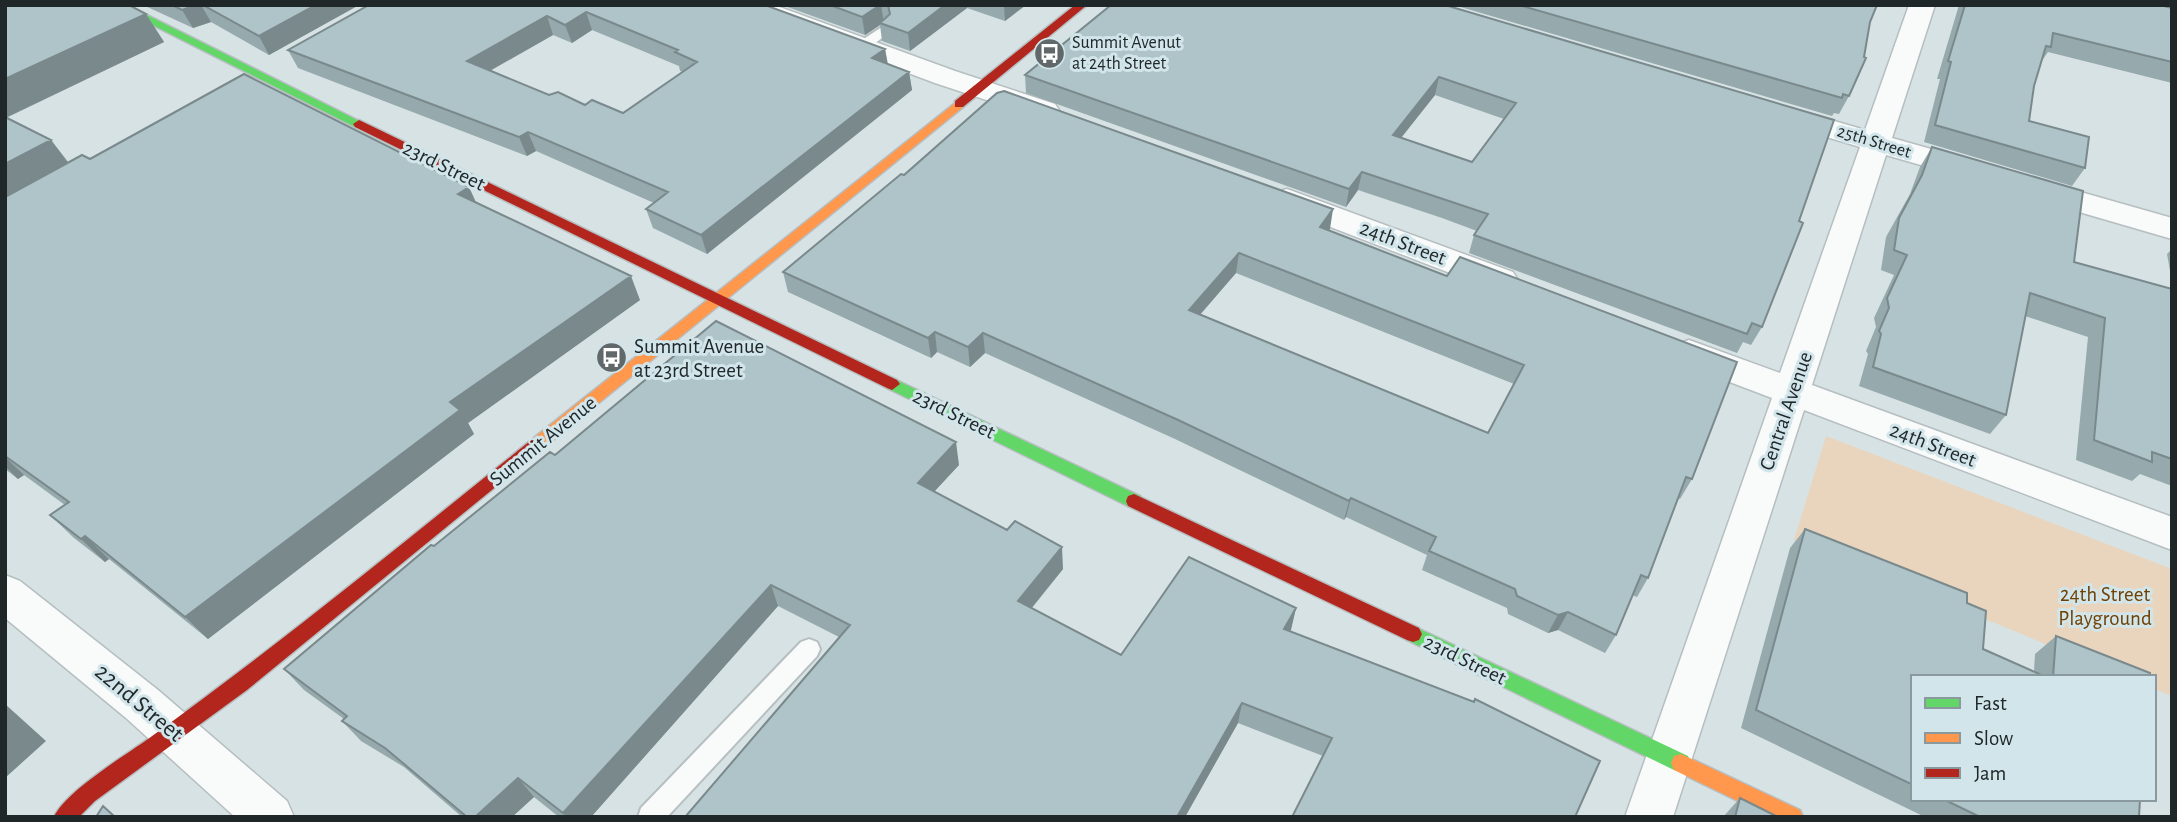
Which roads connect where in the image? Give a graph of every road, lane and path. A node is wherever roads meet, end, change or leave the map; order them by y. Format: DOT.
graph roads {
  1 [pos="118,5"];
  2 [pos="749,5"];
  3 [pos="1057,5"];
  4 [pos="1922,5"];
  5 [pos="1079,8"];
  6 [pos="277,65"];
  7 [pos="260,75"];
  8 [pos="240,86"];
  9 [pos="980,89"];
  10 [pos="1756,107"];
  11 [pos="1076,122"];
  12 [pos="1875,142"];
  13 [pos="1255,188"];
  14 [pos="2172,229"];
  15 [pos="1524,289"];
  16 [pos="719,301"];
  17 [pos="1665,343"];
  18 [pos="1792,392"];
  19 [pos="2172,534"];
  20 [pos="5,593"];
  21 [pos="808,649"];
  22 [pos="173,732"];
  23 [pos="1669,759"];
  24 [pos="64,817"];
  25 [pos="270,817"];
  26 [pos="650,817"];
  27 [pos="1649,817"];
  28 [pos="1793,817"];
  1 -- 7 [label="street, 23rd Street"];
  2 -- 9 [label="street"];
  3 -- 5 [label="lane"];
  4 -- 12 [label="street, Central Avenue"];
  5 -- 9 [label="street, Summit Avenue"];
  6 -- 7 [label="street"];
  7 -- 8 [label="street"];
  7 -- 16 [label="street, 23rd Street"];
  9 -- 11 [label="street"];
  9 -- 16 [label="street, Summit Avenue"];
  10 -- 12 [label="street, 25th Street"];
  12 -- 14 [label="street, 25th Street"];
  12 -- 18 [label="street, Central Avenue"];
  13 -- 15 [label="street, 24th Street"];
  16 -- 22 [label="street, Summit Avenue"];
  16 -- 23 [label="street, 23rd Street"];
  17 -- 18 [label="street, 24th Street"];
  18 -- 19 [label="street, 24th Street"];
  18 -- 23 [label="street, Central Avenue"];
  20 -- 22 [label="street, 22nd Street"];
  21 -- 26 [label="lane"];
  22 -- 24 [label="street, Summit Avenue"];
  22 -- 25 [label="street, 22nd Street"];
  23 -- 27 [label="street, Central Avenue"];
  23 -- 28 [label="street, 23rd Street"];
}
